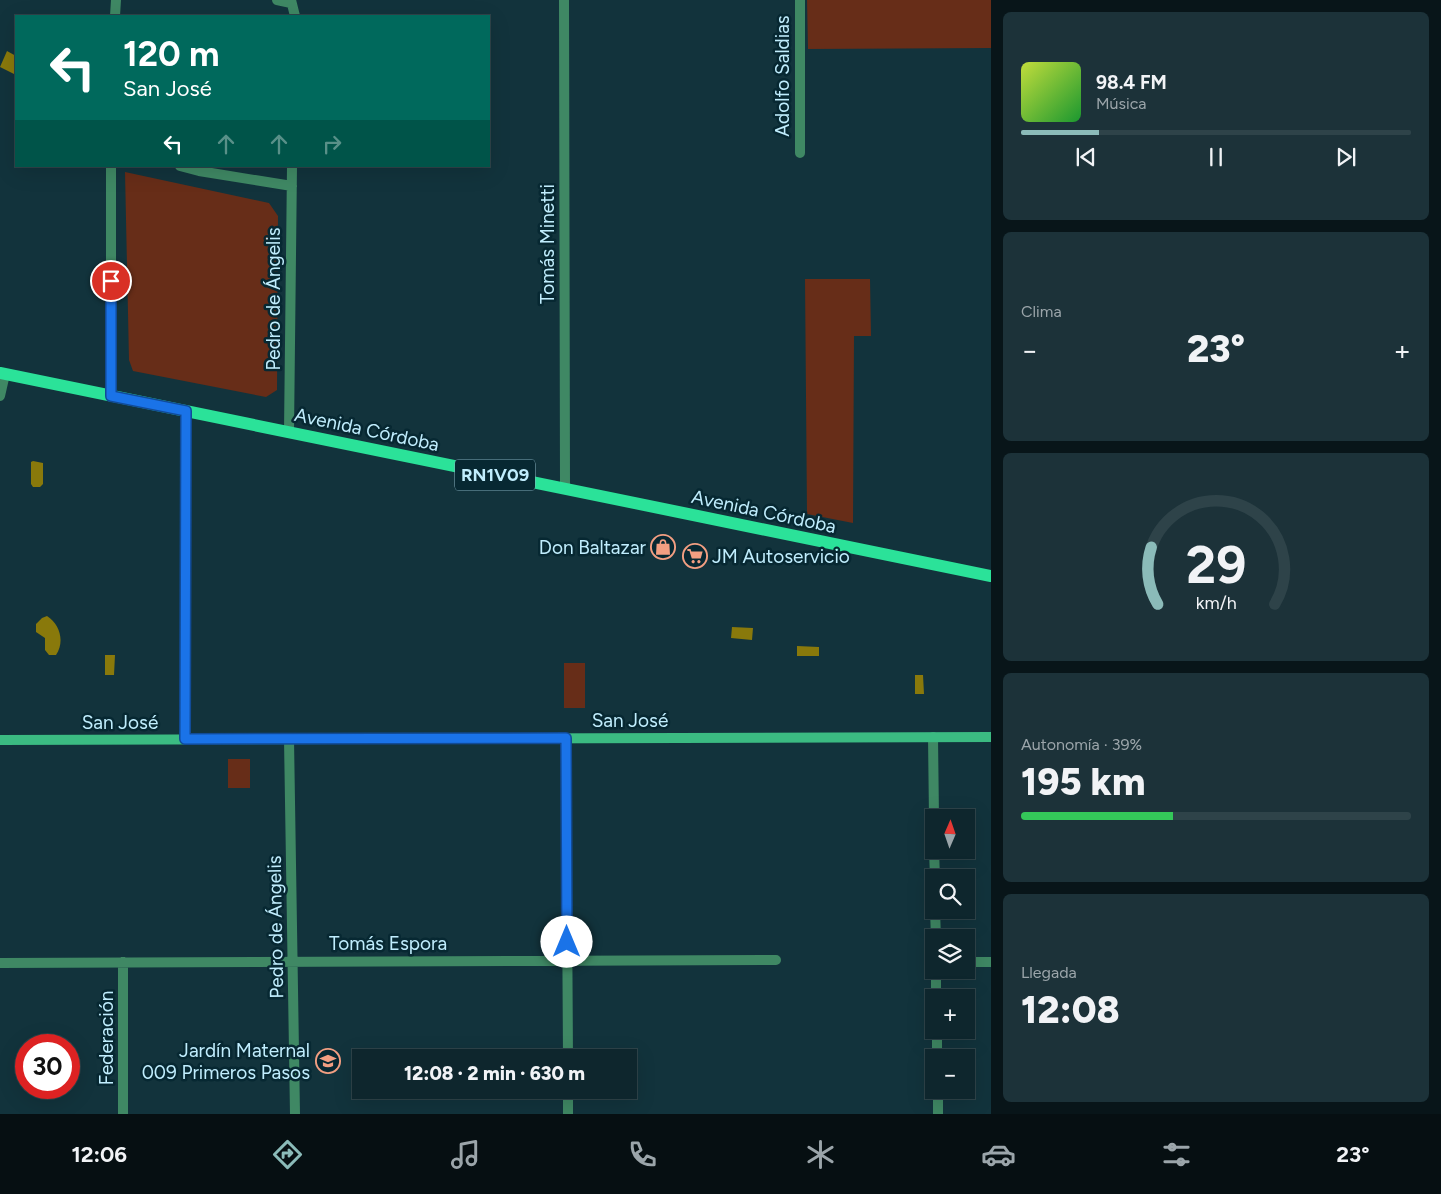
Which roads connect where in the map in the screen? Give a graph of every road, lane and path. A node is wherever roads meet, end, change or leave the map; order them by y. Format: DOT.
graph roads {
  1 [pos="116,0"];
  2 [pos="277,0"];
  3 [pos="564,0"];
  4 [pos="800,0"];
  5 [pos="291,1"];
  6 [pos="115,15"];
  7 [pos="287,15"];
  8 [pos="295,15"];
  9 [pos="800,152"];
  10 [pos="111,167"];
  11 [pos="183,167"];
  12 [pos="292,167"];
  13 [pos="292,186"];
  14 [pos="2,373"];
  15 [pos="0,396"];
  16 [pos="111,396"];
  17 [pos="186,411"];
  18 [pos="289,432"];
  19 [pos="565,489"];
  20 [pos="991,576"];
  21 [pos="933,737"];
  22 [pos="991,737"];
  23 [pos="566,738"];
  24 [pos="185,739"];
  25 [pos="290,739"];
  26 [pos="0,740"];
  27 [pos="934,809"];
  28 [pos="567,960"];
  29 [pos="776,960"];
  30 [pos="292,961"];
  31 [pos="123,962"];
  32 [pos="975,962"];
  33 [pos="991,962"];
  34 [pos="0,963"];
  35 [pos="568,1049"];
  36 [pos="568,1099"];
  37 [pos="938,1099"];
  38 [pos="124,1114"];
  39 [pos="295,1114"];
  40 [pos="568,1114"];
  41 [pos="938,1114"];
  1 -- 6 [label="street"];
  2 -- 5 [label="street"];
  3 -- 19 [label="street, Tomás Minetti"];
  4 -- 9 [label="street, Adolfo Saldias"];
  5 -- 7 [label="street"];
  5 -- 8 [label="street"];
  10 -- 16 [label="street"];
  11 -- 13 [label="street"];
  12 -- 13 [label="street, Pedro de Ángelis"];
  13 -- 18 [label="street, Pedro de Ángelis"];
  14 -- 15 [label="street"];
  14 -- 16 [label="main road, Avenida Córdoba / RN1V09"];
  16 -- 17 [label="main road, Avenida Córdoba / RN1V09"];
  17 -- 18 [label="main road, Avenida Córdoba / RN1V09"];
  17 -- 24 [label="street"];
  18 -- 19 [label="main road, Avenida Córdoba / RN1V09"];
  19 -- 20 [label="main road, Avenida Córdoba / RN1V09"];
  21 -- 22 [label="street, San José"];
  21 -- 23 [label="street, San José"];
  21 -- 27 [label="street"];
  23 -- 25 [label="street, San José"];
  23 -- 28 [label="street"];
  24 -- 25 [label="street, San José"];
  24 -- 26 [label="street, San José"];
  25 -- 30 [label="street, Pedro de Ángelis"];
  28 -- 29 [label="street, Tomás Espora"];
  28 -- 30 [label="street, Tomás Espora"];
  28 -- 35 [label="street"];
  30 -- 31 [label="street, Tomás Espora"];
  30 -- 39 [label="street, Pedro de Ángelis"];
  31 -- 34 [label="street, Tomás Espora"];
  31 -- 38 [label="street, Federación"];
  32 -- 33 [label="street"];
  36 -- 40 [label="street"];
  37 -- 41 [label="street"];
}
